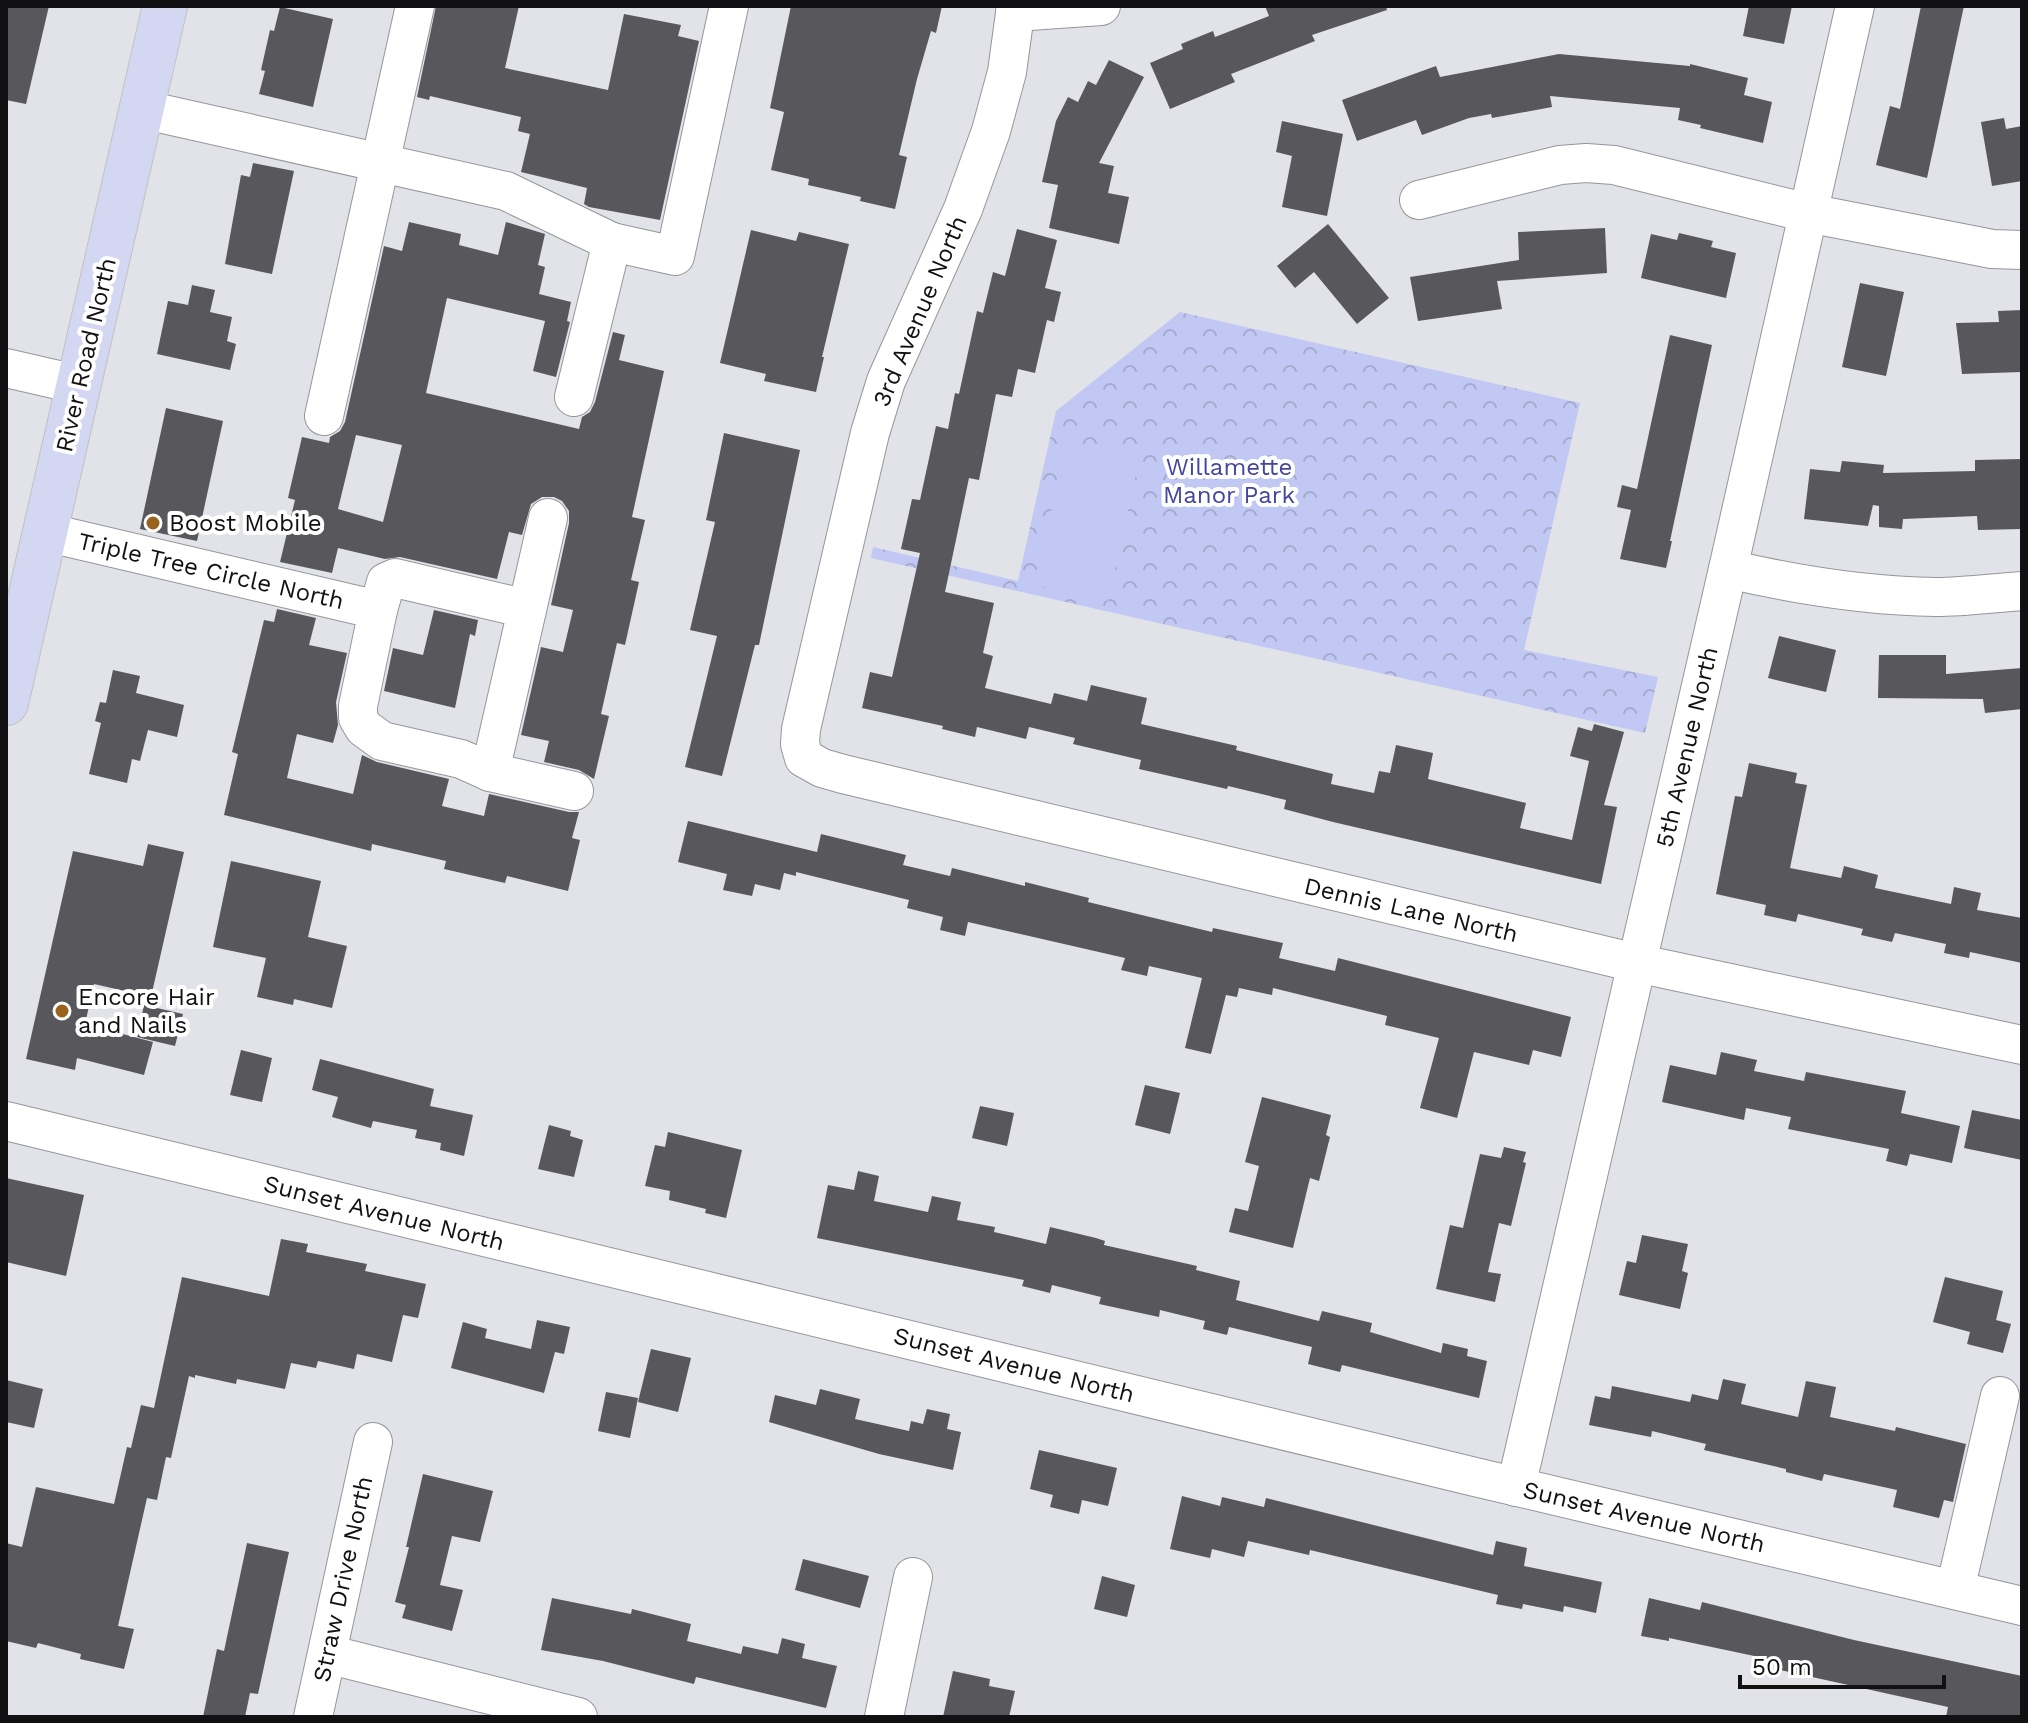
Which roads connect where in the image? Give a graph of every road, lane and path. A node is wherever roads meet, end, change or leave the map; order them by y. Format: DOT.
graph roads {
  1 [pos="165,6"];
  2 [pos="415,6"];
  3 [pos="729,6"];
  4 [pos="1101,6"];
  5 [pos="1855,6"];
  6 [pos="1016,9"];
  7 [pos="141,109"];
  8 [pos="379,164"];
  9 [pos="1419,200"];
  10 [pos="1808,213"];
  11 [pos="612,242"];
  12 [pos="2022,250"];
  13 [pos="6,368"];
  14 [pos="80,385"];
  15 [pos="574,397"];
  16 [pos="324,416"];
  17 [pos="548,518"];
  18 [pos="45,532"];
  19 [pos="1728,569"];
  20 [pos="2022,591"];
  21 [pos="527,609"];
  22 [pos="378,610"];
  23 [pos="6,703"];
  24 [pos="804,758"];
  25 [pos="490,772"];
  26 [pos="574,791"];
  27 [pos="1636,963"];
  28 [pos="2022,1045"];
  29 [pos="6,1121"];
  30 [pos="2000,1396"];
  31 [pos="373,1442"];
  32 [pos="1516,1487"];
  33 [pos="913,1577"];
  34 [pos="1955,1590"];
  35 [pos="2022,1606"];
  36 [pos="327,1654"];
  37 [pos="313,1717"];
  38 [pos="578,1717"];
  39 [pos="884,1717"];
  1 -- 7 [label="main road, River Road North"];
  2 -- 8 [label="street"];
  3 -- 11 [label="street"];
  4 -- 6 [label="street"];
  5 -- 10 [label="street, 5th Avenue North"];
  6 -- 24 [label="street, 3rd Avenue North"];
  7 -- 8 [label="street"];
  7 -- 14 [label="main road, River Road North"];
  8 -- 11 [label="street"];
  8 -- 16 [label="street"];
  9 -- 10 [label="street"];
  10 -- 12 [label="street"];
  10 -- 19 [label="street, 5th Avenue North"];
  11 -- 15 [label="street"];
  13 -- 14 [label="street"];
  14 -- 18 [label="main road, River Road North"];
  17 -- 21 [label="street"];
  18 -- 22 [label="street, Triple Tree Circle North"];
  18 -- 23 [label="main road, River Road North"];
  19 -- 20 [label="street"];
  19 -- 27 [label="street, 5th Avenue North"];
  21 -- 22 [label="street, Triple Tree Circle North"];
  21 -- 25 [label="street"];
  22 -- 25 [label="street, Triple Tree Circle North"];
  24 -- 27 [label="street, Dennis Lane North"];
  25 -- 26 [label="street, Triple Tree Circle North"];
  27 -- 28 [label="street, Dennis Lane North"];
  27 -- 32 [label="street, 5th Avenue North"];
  29 -- 32 [label="street, Sunset Avenue North"];
  30 -- 34 [label="street"];
  31 -- 36 [label="street, Straw Drive North"];
  32 -- 34 [label="street, Sunset Avenue North"];
  33 -- 39 [label="street"];
  34 -- 35 [label="street, Sunset Avenue North"];
  36 -- 37 [label="street, Straw Drive North"];
  36 -- 38 [label="street"];
}
